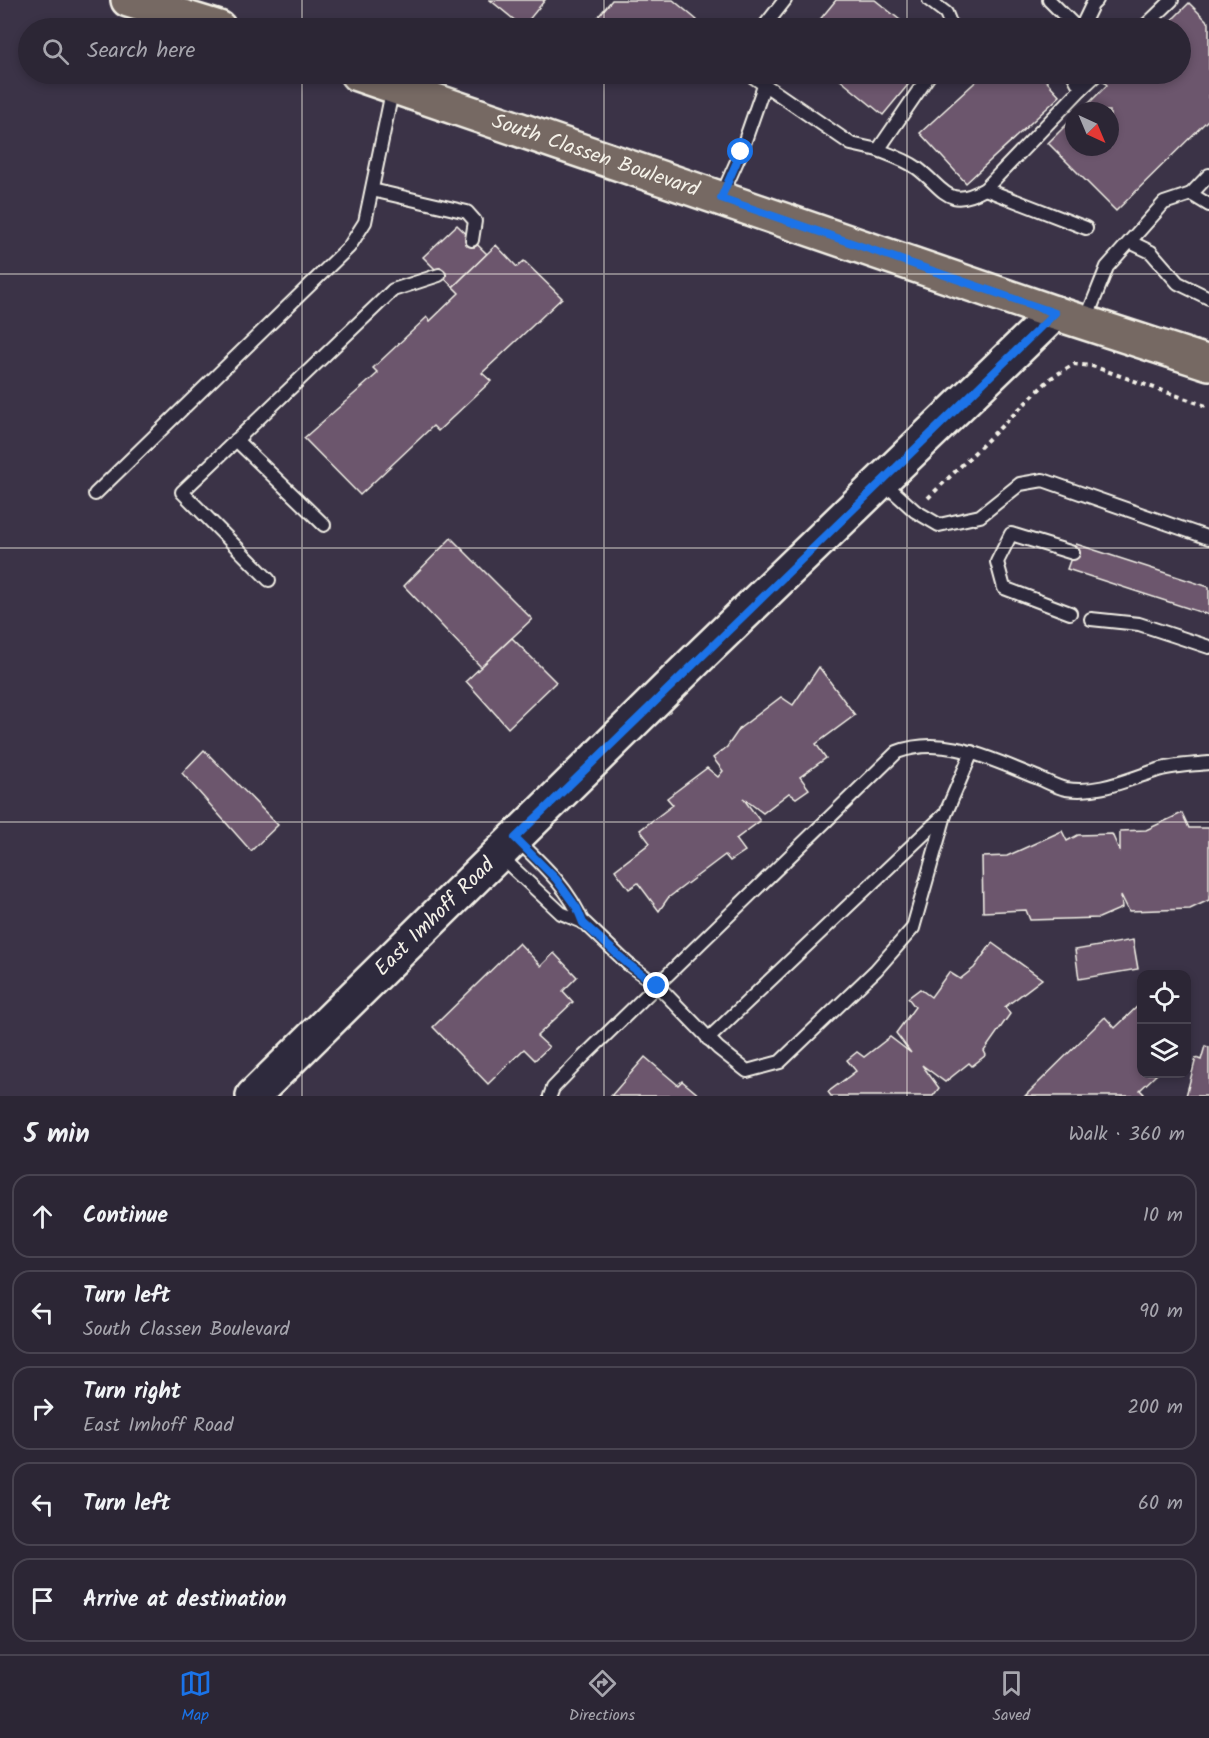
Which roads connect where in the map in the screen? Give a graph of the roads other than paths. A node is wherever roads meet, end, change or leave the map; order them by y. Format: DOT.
graph roads {
  1 [pos="128,0"];
  2 [pos="785,0"];
  3 [pos="929,0"];
  4 [pos="1049,0"];
  5 [pos="1098,0"];
  6 [pos="1172,0"];
  7 [pos="186,18"];
  8 [pos="771,18"];
  9 [pos="948,18"];
  10 [pos="1067,18"];
  11 [pos="1086,18"];
  12 [pos="1153,18"];
  13 [pos="387,84"];
  14 [pos="762,84"];
  15 [pos="923,84"];
  16 [pos="1079,84"];
  17 [pos="1087,84"];
  18 [pos="393,86"];
  19 [pos="764,86"];
  20 [pos="1082,89"];
  21 [pos="878,150"];
  22 [pos="1209,175"];
  23 [pos="985,189"];
  24 [pos="372,190"];
  25 [pos="1191,194"];
  26 [pos="721,198"];
  27 [pos="1209,205"];
  28 [pos="1086,228"];
  29 [pos="472,240"];
  30 [pos="1130,242"];
  31 [pos="439,275"];
  32 [pos="1209,298"];
  33 [pos="1070,318"];
  34 [pos="1209,363"];
  35 [pos="236,440"];
  36 [pos="882,481"];
  37 [pos="95,494"];
  38 [pos="324,525"];
  39 [pos="1209,538"];
  40 [pos="1073,553"];
  41 [pos="269,580"];
  42 [pos="1070,613"];
  43 [pos="1091,619"];
  44 [pos="1209,647"];
  45 [pos="972,752"];
  46 [pos="1209,763"];
  47 [pos="945,815"];
  48 [pos="507,846"];
  49 [pos="583,923"];
  50 [pos="657,986"];
  51 [pos="708,1039"];
  52 [pos="254,1096"];
  53 [pos="550,1096"];
  1 -- 7 [label="main road"];
  2 -- 8 [label="lane"];
  3 -- 9 [label="lane"];
  4 -- 10 [label="lane"];
  5 -- 11 [label="lane"];
  6 -- 12 [label="lane"];
  13 -- 18 [label="main road, South Classen Boulevard"];
  14 -- 19 [label="lane"];
  15 -- 21 [label="lane"];
  16 -- 20 [label="lane"];
  17 -- 20 [label="lane"];
  18 -- 24 [label="lane"];
  18 -- 26 [label="main road, South Classen Boulevard"];
  19 -- 21 [label="lane"];
  19 -- 26 [label="lane"];
  20 -- 23 [label="lane"];
  21 -- 23 [label="lane"];
  22 -- 25 [label="lane"];
  23 -- 28 [label="lane"];
  24 -- 29 [label="lane"];
  24 -- 37 [label="lane"];
  25 -- 27 [label="lane"];
  25 -- 30 [label="lane"];
  26 -- 33 [label="main road, South Classen Boulevard"];
  30 -- 32 [label="lane"];
  30 -- 33 [label="lane"];
  31 -- 35 [label="lane"];
  33 -- 34 [label="main road, South Classen Boulevard"];
  33 -- 36 [label="main road, East Imhoff Road"];
  35 -- 38 [label="lane"];
  35 -- 41 [label="lane"];
  36 -- 39 [label="lane"];
  36 -- 48 [label="main road, East Imhoff Road"];
  40 -- 42 [label="lane"];
  43 -- 44 [label="lane"];
  45 -- 46 [label="lane"];
  45 -- 47 [label="lane"];
  45 -- 50 [label="lane"];
  47 -- 51 [label="lane"];
  47 -- 51 [label="lane"];
  48 -- 49 [label="lane"];
  48 -- 49 [label="lane"];
  48 -- 52 [label="main road, East Imhoff Road"];
  49 -- 50 [label="lane"];
  50 -- 51 [label="lane"];
  50 -- 53 [label="lane"];
}
